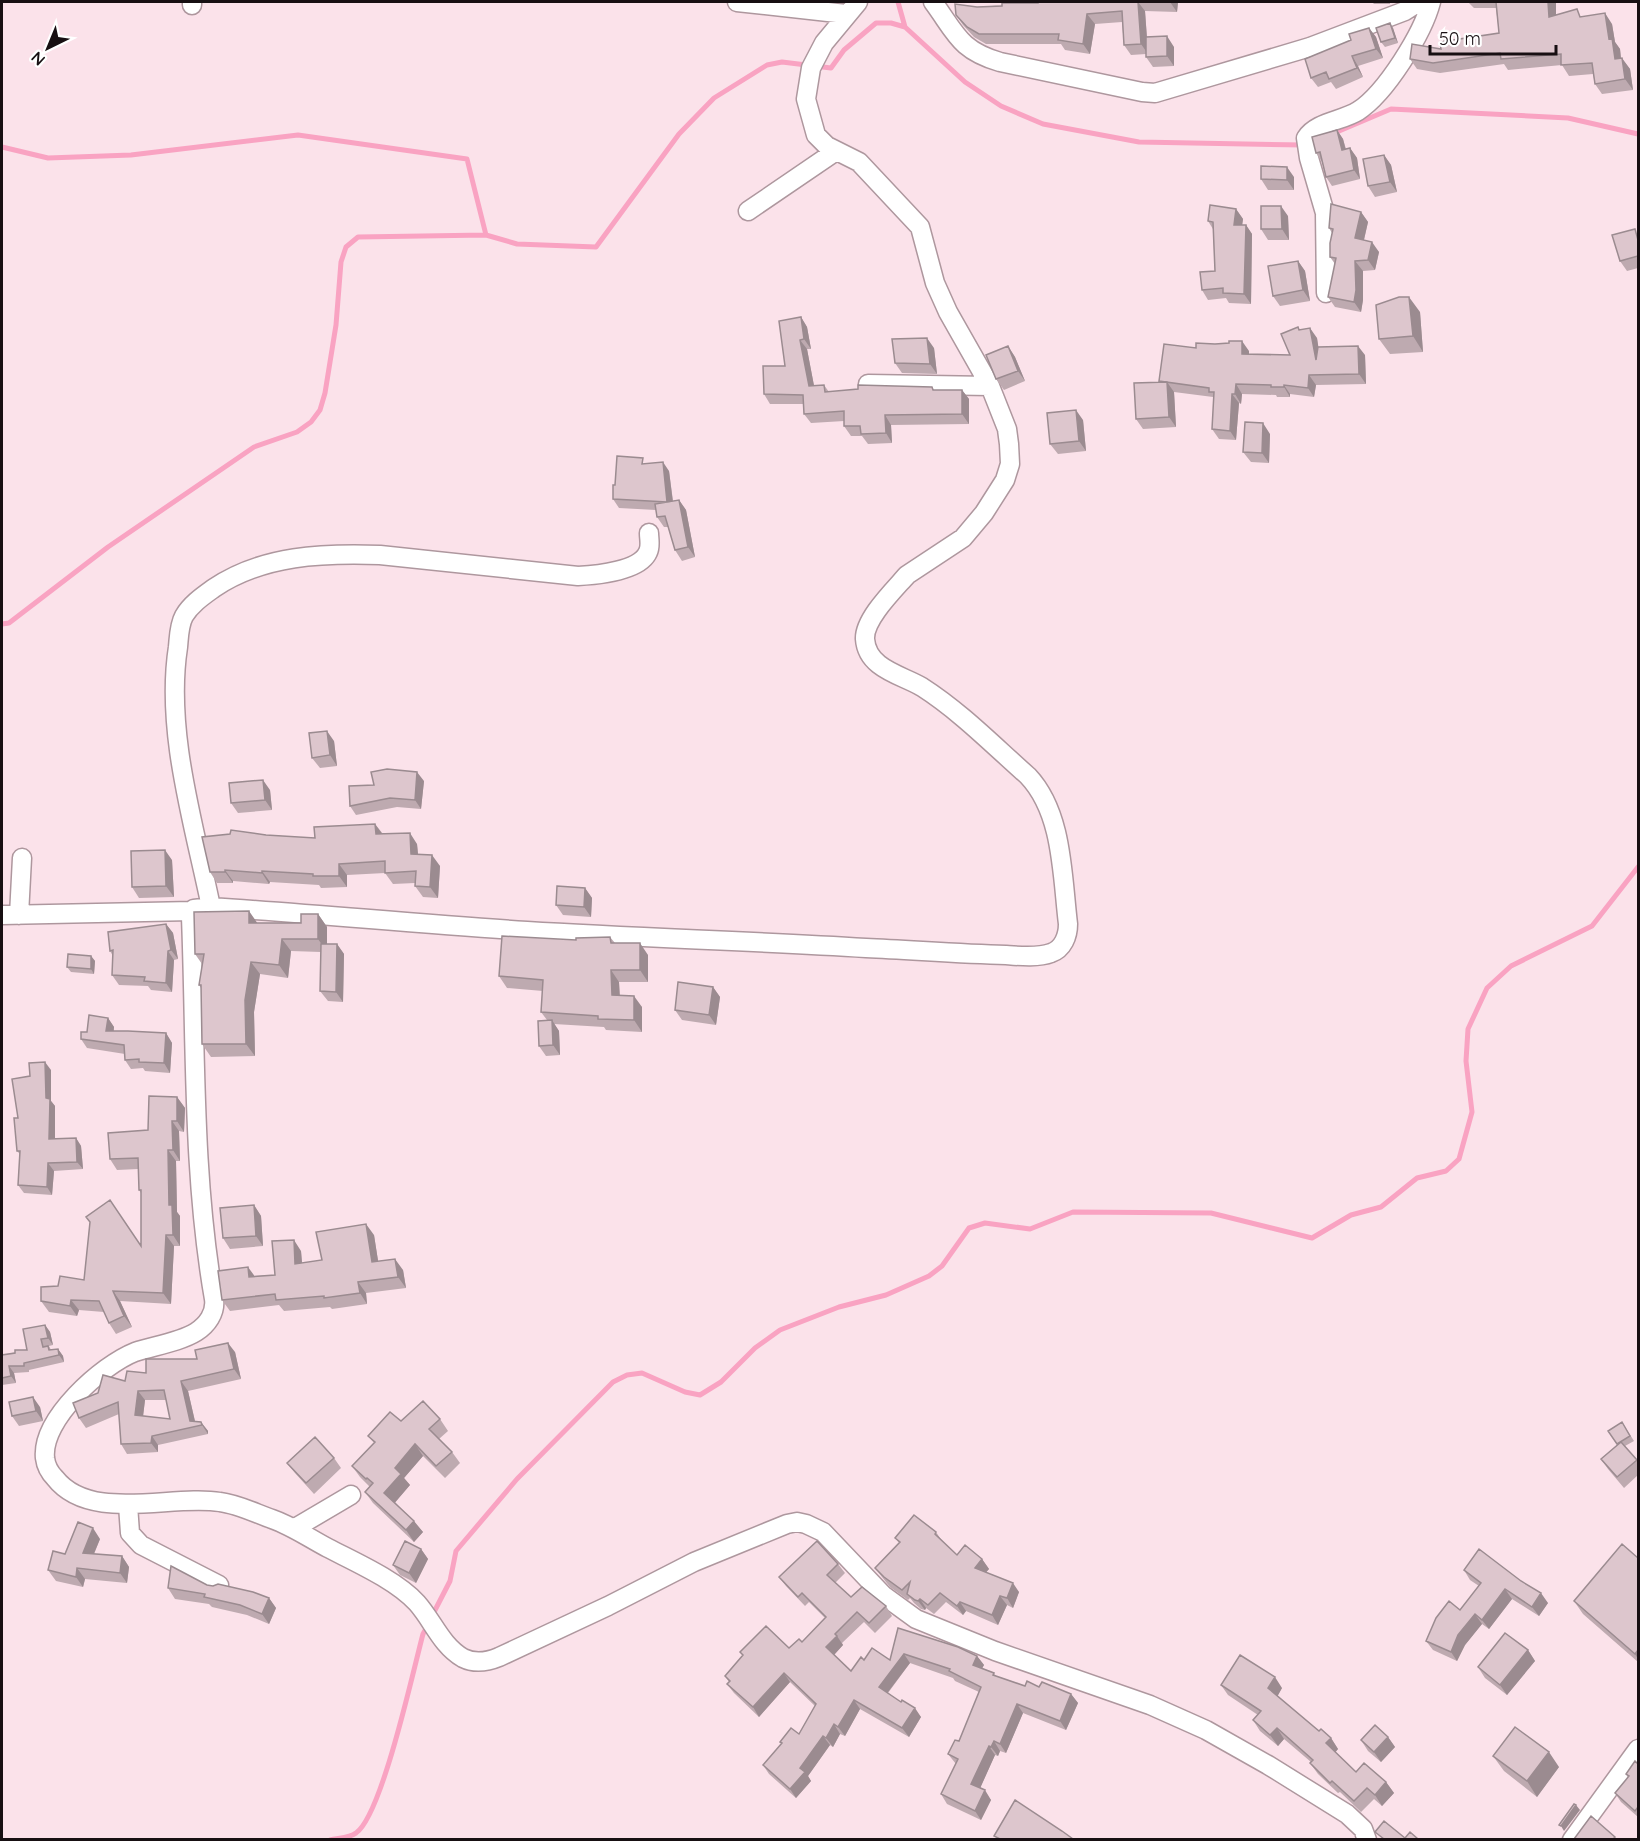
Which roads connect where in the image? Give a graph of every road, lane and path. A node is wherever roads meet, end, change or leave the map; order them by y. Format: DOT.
graph roads {
  1 [pos="737,2"];
  2 [pos="933,2"];
  3 [pos="1419,2"];
  4 [pos="1431,2"];
  5 [pos="852,8"];
  6 [pos="837,151"];
  7 [pos="748,211"];
  8 [pos="1326,293"];
  9 [pos="868,384"];
  10 [pos="990,386"];
  11 [pos="649,532"];
  12 [pos="22,858"];
  13 [pos="211,907"];
  14 [pos="192,911"];
  15 [pos="10,915"];
  16 [pos="351,1495"];
  17 [pos="128,1505"];
  18 [pos="296,1528"];
  19 [pos="219,1585"];
  20 [pos="1638,1749"];
  21 [pos="1367,1839"];
  22 [pos="1572,1839"];
  1 -- 5 [label="street"];
  2 -- 3 [label="street"];
  4 -- 8 [label="street"];
  5 -- 6 [label="street"];
  6 -- 7 [label="street"];
  6 -- 10 [label="street"];
  9 -- 10 [label="street"];
  10 -- 13 [label="street"];
  11 -- 13 [label="street"];
  12 -- 15 [label="street"];
  13 -- 14 [label="street"];
  14 -- 15 [label="street"];
  14 -- 17 [label="street"];
  16 -- 18 [label="street"];
  17 -- 18 [label="street"];
  17 -- 19 [label="street"];
  18 -- 21 [label="street"];
  20 -- 22 [label="street"];
}
